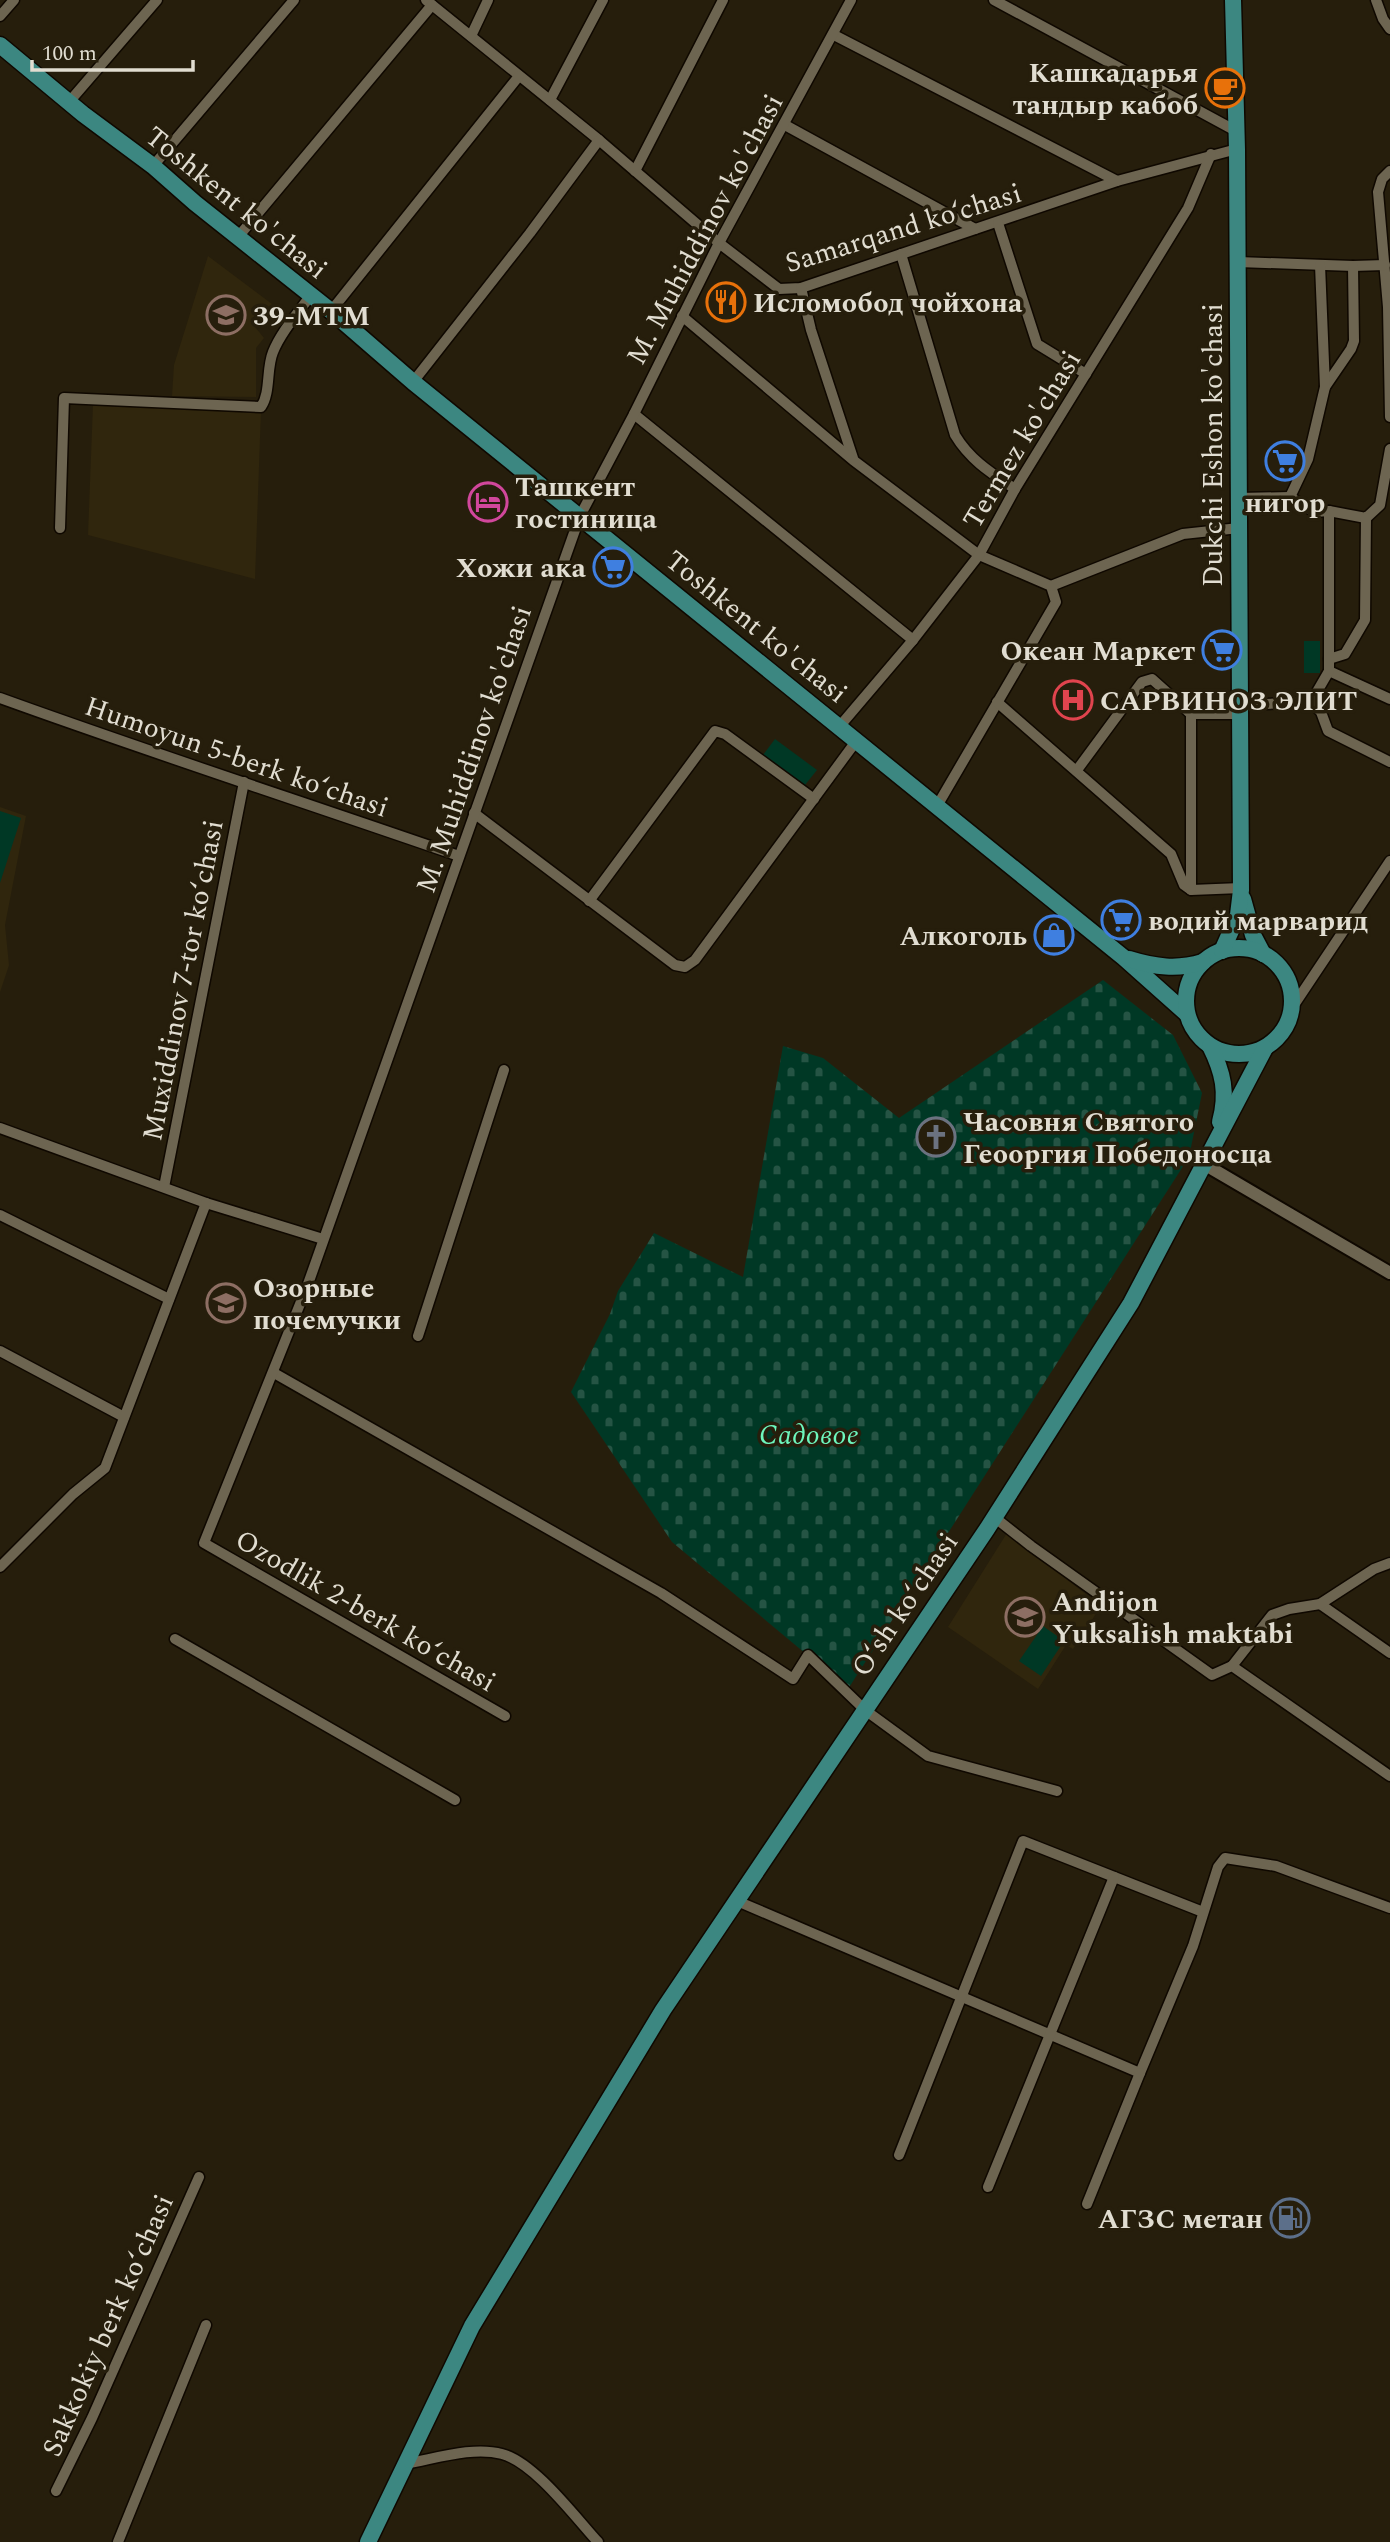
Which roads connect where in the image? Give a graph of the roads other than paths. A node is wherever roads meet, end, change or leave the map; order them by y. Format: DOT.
graph roads {
  1 [pos="14,0"];
  2 [pos="156,0"];
  3 [pos="294,0"];
  4 [pos="488,0"];
  5 [pos="603,0"];
  6 [pos="723,0"];
  7 [pos="851,0"];
  8 [pos="994,0"];
  9 [pos="1233,0"];
  10 [pos="1376,0"];
  11 [pos="429,3"];
  12 [pos="0,16"];
  13 [pos="1390,29"];
  14 [pos="834,35"];
  15 [pos="471,36"];
  16 [pos="0,45"];
  17 [pos="519,76"];
  18 [pos="550,100"];
  19 [pos="69,102"];
  20 [pos="785,125"];
  21 [pos="1236,131"];
  22 [pos="599,140"];
  23 [pos="1237,149"];
  24 [pos="1212,154"];
  25 [pos="153,166"];
  26 [pos="635,171"];
  27 [pos="1390,171"];
  28 [pos="1117,181"];
  29 [pos="998,223"];
  30 [pos="975,229"];
  31 [pos="238,237"];
  32 [pos="719,243"];
  33 [pos="901,254"];
  34 [pos="1238,262"];
  35 [pos="1320,265"];
  36 [pos="1385,265"];
  37 [pos="1353,266"];
  38 [pos="801,288"];
  39 [pos="311,295"];
  40 [pos="331,311"];
  41 [pos="682,316"];
  42 [pos="1086,374"];
  43 [pos="413,382"];
  44 [pos="1325,387"];
  45 [pos="634,414"];
  46 [pos="1390,417"];
  47 [pos="1390,449"];
  48 [pos="853,460"];
  49 [pos="1015,489"];
  50 [pos="1290,497"];
  51 [pos="1239,498"];
  52 [pos="1329,512"];
  53 [pos="580,516"];
  54 [pos="1366,518"];
  55 [pos="60,528"];
  56 [pos="1239,528"];
  57 [pos="979,555"];
  58 [pos="1051,586"];
  59 [pos="913,640"];
  60 [pos="1329,659"];
  61 [pos="1329,671"];
  62 [pos="0,698"];
  63 [pos="1390,699"];
  64 [pos="997,702"];
  65 [pos="1311,702"];
  66 [pos="1240,710"];
  67 [pos="1191,714"];
  68 [pos="839,727"];
  69 [pos="857,740"];
  70 [pos="1390,762"];
  71 [pos="1077,770"];
  72 [pos="244,782"];
  73 [pos="814,799"];
  74 [pos="937,806"];
  75 [pos="474,813"];
  76 [pos="459,856"];
  77 [pos="1390,861"];
  78 [pos="1241,889"];
  79 [pos="1191,890"];
  80 [pos="589,901"];
  81 [pos="1222,951"];
  82 [pos="1263,954"];
  83 [pos="1123,957"];
  84 [pos="1204,961"];
  85 [pos="1292,1008"];
  86 [pos="1187,1014"];
  87 [pos="1210,1046"];
  88 [pos="1265,1048"];
  89 [pos="504,1070"];
  90 [pos="0,1128"];
  91 [pos="1214,1145"];
  92 [pos="1204,1164"];
  93 [pos="164,1187"];
  94 [pos="206,1203"];
  95 [pos="0,1215"];
  96 [pos="323,1239"];
  97 [pos="1390,1273"];
  98 [pos="169,1299"];
  99 [pos="418,1336"];
  100 [pos="0,1351"];
  101 [pos="274,1373"];
  102 [pos="124,1417"];
  103 [pos="994,1517"];
  104 [pos="204,1543"];
  105 [pos="1390,1563"];
  106 [pos="0,1567"];
  107 [pos="1320,1604"];
  108 [pos="175,1639"];
  109 [pos="1390,1653"];
  110 [pos="1232,1667"];
  111 [pos="865,1710"];
  112 [pos="505,1716"];
  113 [pos="1390,1776"];
  114 [pos="1057,1791"];
  115 [pos="455,1800"];
  116 [pos="1114,1877"];
  117 [pos="737,1901"];
  118 [pos="1390,1908"];
  119 [pos="1203,1912"];
  120 [pos="961,1997"];
  121 [pos="1051,2036"];
  122 [pos="1140,2073"];
  123 [pos="899,2155"];
  124 [pos="199,2176"];
  125 [pos="988,2187"];
  126 [pos="1087,2204"];
  127 [pos="206,2325"];
  128 [pos="404,2464"];
  129 [pos="56,2491"];
  130 [pos="118,2542"];
  131 [pos="369,2542"];
  132 [pos="598,2542"];
  1 -- 12 [label="street"];
  2 -- 19 [label="street"];
  3 -- 25 [label="street"];
  4 -- 15 [label="street"];
  5 -- 18 [label="street"];
  6 -- 26 [label="street"];
  7 -- 14 [label="street, M. Muhiddinov ko'chasi"];
  8 -- 21 [label="street"];
  9 -- 21 [label="main road, Dukchi Eshon ko'chasi"];
  10 -- 13 [label="street"];
  11 -- 15 [label="street, Samarqand ko‘chasi"];
  11 -- 31 [label="street"];
  14 -- 20 [label="street, M. Muhiddinov ko'chasi"];
  14 -- 28 [label="street"];
  15 -- 17 [label="street, Samarqand ko‘chasi"];
  16 -- 19 [label="main road, Toshkent ko'chasi"];
  17 -- 18 [label="street, Samarqand ko‘chasi"];
  17 -- 40 [label="street"];
  18 -- 22 [label="street, Samarqand ko‘chasi"];
  19 -- 25 [label="main road, Toshkent ko'chasi"];
  20 -- 30 [label="street"];
  20 -- 32 [label="street, M. Muhiddinov ko'chasi"];
  21 -- 23 [label="main road, Dukchi Eshon ko'chasi"];
  22 -- 26 [label="street, Samarqand ko‘chasi"];
  22 -- 43 [label="street"];
  23 -- 24 [label="street, Samarqand ko‘chasi"];
  23 -- 34 [label="main road, Dukchi Eshon ko'chasi"];
  24 -- 28 [label="street, Samarqand ko‘chasi"];
  24 -- 42 [label="street, Termez ko'chasi"];
  25 -- 31 [label="main road, Toshkent ko'chasi"];
  26 -- 32 [label="street, Samarqand ko‘chasi"];
  27 -- 36 [label="street"];
  28 -- 29 [label="street, Samarqand ko‘chasi"];
  29 -- 30 [label="street, Samarqand ko‘chasi"];
  29 -- 42 [label="street"];
  30 -- 33 [label="street, Samarqand ko‘chasi"];
  31 -- 39 [label="main road, Toshkent ko'chasi"];
  32 -- 38 [label="street, Samarqand ko‘chasi"];
  32 -- 41 [label="street, M. Muhiddinov ko'chasi"];
  33 -- 38 [label="street, Samarqand ko‘chasi"];
  33 -- 49 [label="street"];
  34 -- 35 [label="street"];
  34 -- 51 [label="main road, Dukchi Eshon ko'chasi"];
  35 -- 37 [label="street"];
  35 -- 44 [label="street"];
  36 -- 37 [label="street"];
  36 -- 46 [label="street"];
  37 -- 44 [label="street"];
  38 -- 48 [label="street"];
  39 -- 40 [label="main road, Toshkent ko'chasi"];
  39 -- 55 [label="street"];
  40 -- 43 [label="main road, Toshkent ko'chasi"];
  41 -- 45 [label="street, M. Muhiddinov ko'chasi"];
  41 -- 48 [label="street"];
  42 -- 49 [label="street, Termez ko'chasi"];
  43 -- 53 [label="main road, Toshkent ko'chasi"];
  44 -- 50 [label="street"];
  45 -- 53 [label="street, M. Muhiddinov ko'chasi"];
  45 -- 59 [label="street"];
  47 -- 54 [label="street"];
  48 -- 57 [label="street"];
  49 -- 57 [label="street, Termez ko'chasi"];
  50 -- 51 [label="street"];
  50 -- 52 [label="street"];
  51 -- 56 [label="main road, Dukchi Eshon ko'chasi"];
  52 -- 54 [label="street"];
  52 -- 60 [label="street"];
  53 -- 68 [label="main road, Toshkent ko'chasi"];
  53 -- 75 [label="street, M. Muhiddinov ko'chasi"];
  54 -- 60 [label="street"];
  56 -- 58 [label="street"];
  56 -- 66 [label="main road, Dukchi Eshon ko'chasi"];
  57 -- 58 [label="street"];
  57 -- 59 [label="street, Termez ko'chasi"];
  58 -- 64 [label="street"];
  59 -- 68 [label="street, Termez ko'chasi"];
  60 -- 61 [label="street"];
  61 -- 63 [label="street"];
  61 -- 65 [label="street"];
  62 -- 72 [label="street, Humoyun 5-berk koʻchasi"];
  64 -- 71 [label="street"];
  64 -- 74 [label="street"];
  65 -- 66 [label="street"];
  65 -- 70 [label="street"];
  66 -- 67 [label="street"];
  66 -- 78 [label="main road, Dukchi Eshon ko'chasi"];
  67 -- 71 [label="street"];
  67 -- 79 [label="street"];
  68 -- 69 [label="main road, Toshkent ko'chasi"];
  69 -- 73 [label="street"];
  69 -- 74 [label="main road, Toshkent ko'chasi"];
  71 -- 79 [label="street"];
  72 -- 76 [label="street, Humoyun 5-berk koʻchasi"];
  72 -- 93 [label="street, Muxiddinov 7-tor koʻchasi"];
  73 -- 80 [label="street"];
  73 -- 80 [label="street"];
  74 -- 83 [label="main road, Toshkent ko'chasi"];
  75 -- 76 [label="street, M. Muhiddinov ko'chasi"];
  75 -- 80 [label="street"];
  76 -- 96 [label="street, M. Muhiddinov ko'chasi"];
  77 -- 85 [label="street"];
  78 -- 79 [label="street"];
  78 -- 81 [label="main road"];
  78 -- 82 [label="main road"];
  81 -- 82 [label="main road"];
  81 -- 84 [label="main road"];
  82 -- 85 [label="main road"];
  83 -- 84 [label="main road"];
  83 -- 86 [label="main road, Toshkent ko'chasi"];
  84 -- 86 [label="main road"];
  85 -- 88 [label="main road"];
  86 -- 87 [label="main road"];
  87 -- 88 [label="main road"];
  87 -- 91 [label="main road"];
  88 -- 91 [label="main road"];
  89 -- 99 [label="street"];
  90 -- 93 [label="street"];
  91 -- 92 [label="main road, Oʻsh koʻchasi"];
  92 -- 97 [label="street"];
  92 -- 103 [label="main road, Oʻsh koʻchasi"];
  93 -- 94 [label="street"];
  94 -- 96 [label="street"];
  94 -- 98 [label="street"];
  95 -- 98 [label="street"];
  96 -- 101 [label="street, M. Muhiddinov ko'chasi"];
  98 -- 102 [label="street"];
  100 -- 102 [label="street"];
  101 -- 104 [label="street, M. Muhiddinov ko'chasi"];
  101 -- 111 [label="street"];
  102 -- 106 [label="street"];
  103 -- 110 [label="street"];
  103 -- 111 [label="main road, Oʻsh koʻchasi"];
  104 -- 112 [label="street, Ozodlik 2-berk koʻchasi"];
  105 -- 107 [label="street"];
  107 -- 109 [label="street"];
  107 -- 110 [label="street"];
  108 -- 115 [label="street"];
  110 -- 113 [label="street"];
  111 -- 114 [label="street"];
  111 -- 117 [label="main road, Oʻsh koʻchasi"];
  116 -- 119 [label="street"];
  116 -- 120 [label="street"];
  116 -- 121 [label="street"];
  117 -- 120 [label="street"];
  117 -- 128 [label="main road, Oʻsh koʻchasi"];
  118 -- 119 [label="street"];
  119 -- 122 [label="street"];
  120 -- 121 [label="street"];
  120 -- 123 [label="street"];
  121 -- 122 [label="street"];
  121 -- 125 [label="street"];
  122 -- 126 [label="street"];
  124 -- 129 [label="street, Sakkokiy berk koʻchasi"];
  127 -- 130 [label="street"];
  128 -- 131 [label="main road, Oʻsh koʻchasi"];
  128 -- 132 [label="street"];
}
